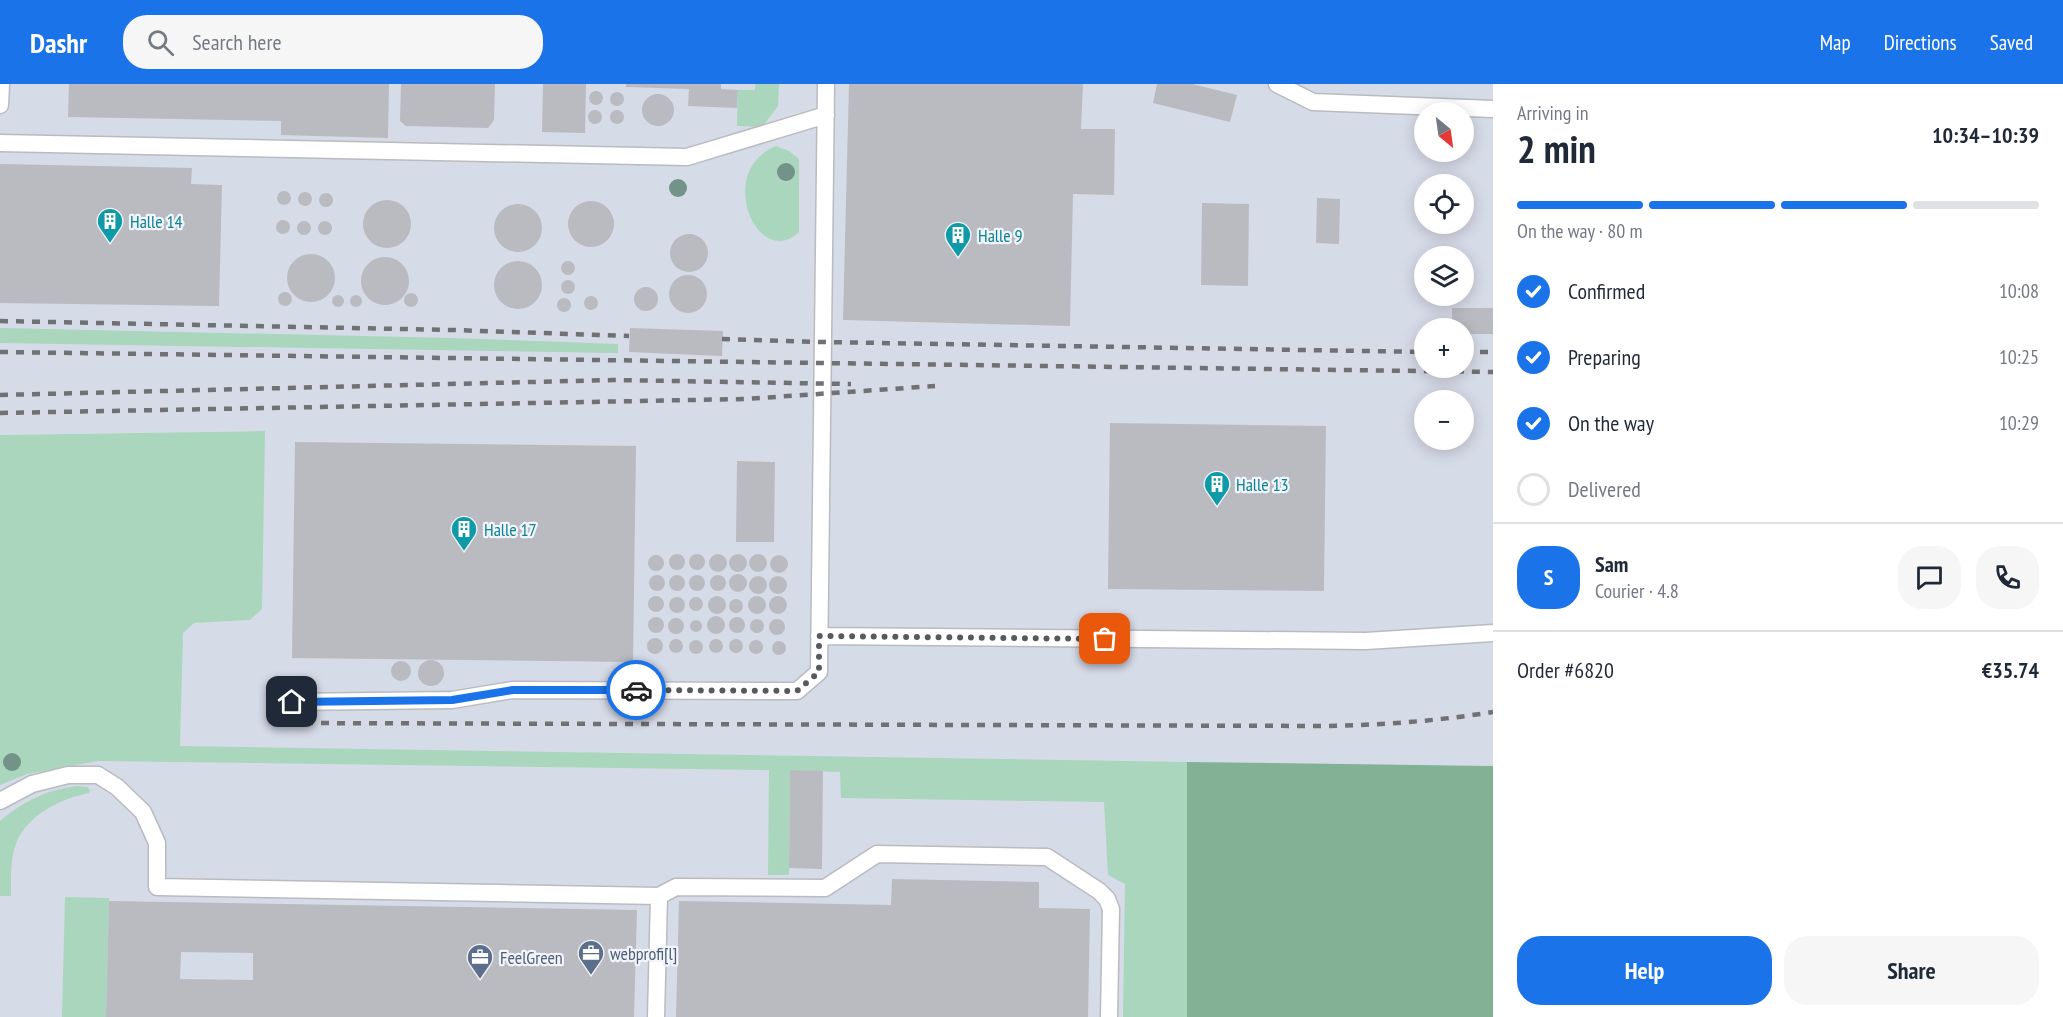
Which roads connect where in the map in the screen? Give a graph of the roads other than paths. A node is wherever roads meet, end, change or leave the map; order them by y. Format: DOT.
graph roads {
  1 [pos="0,84"];
  2 [pos="826,84"];
  3 [pos="1277,84"];
  4 [pos="0,105"];
  5 [pos="1493,109"];
  6 [pos="825,115"];
  7 [pos="0,143"];
  8 [pos="1493,633"];
  9 [pos="819,636"];
  10 [pos="292,702"];
  11 [pos="0,801"];
  12 [pos="659,896"];
  13 [pos="656,1017"];
  14 [pos="1109,1017"];
  1 -- 4 [label="lane"];
  2 -- 6 [label="lane"];
  3 -- 5 [label="lane"];
  6 -- 7 [label="lane"];
  6 -- 9 [label="lane"];
  8 -- 9 [label="lane"];
  9 -- 10 [label="lane"];
  11 -- 12 [label="lane"];
  12 -- 13 [label="lane"];
  12 -- 14 [label="lane"];
}
